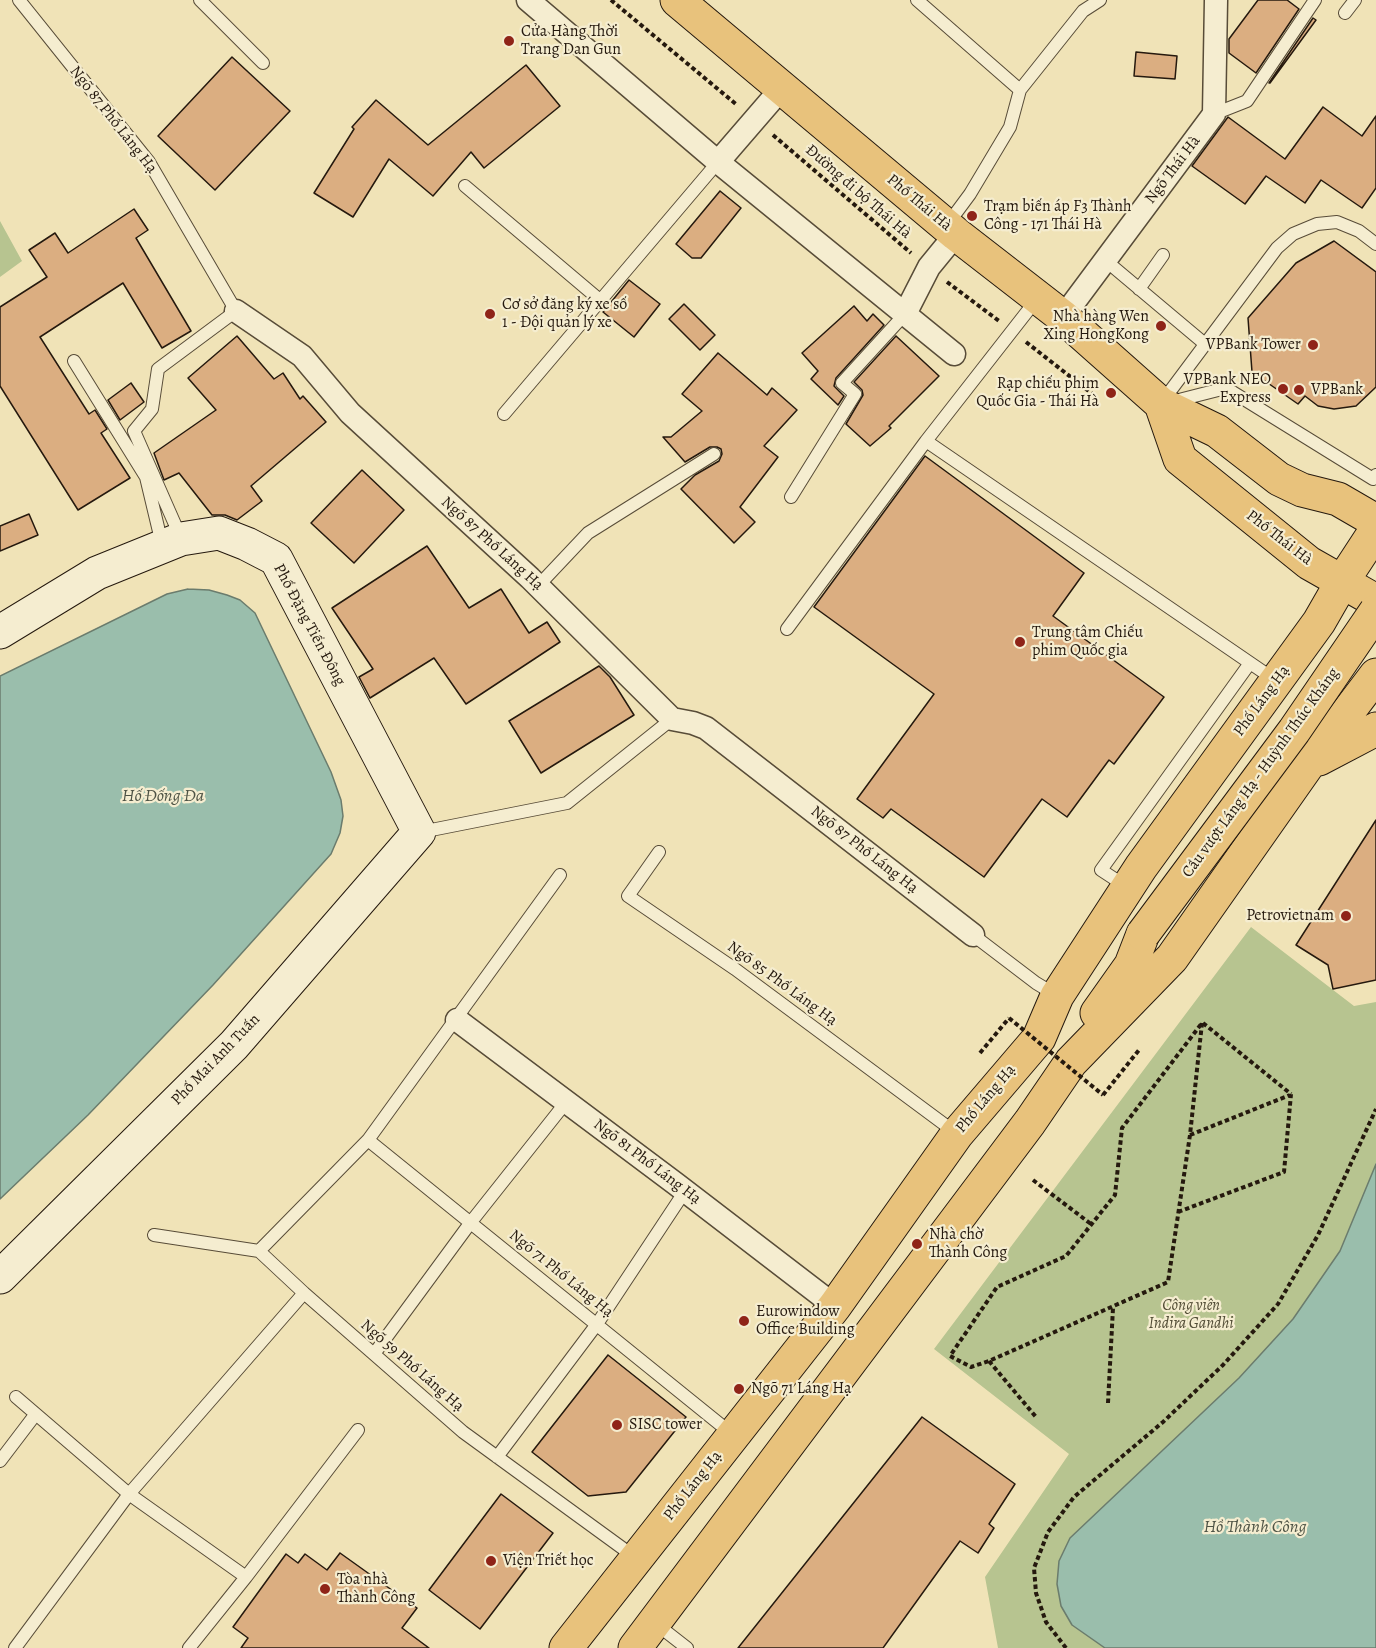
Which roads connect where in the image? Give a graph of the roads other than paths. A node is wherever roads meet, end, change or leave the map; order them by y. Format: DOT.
graph roads {
  1 [pos="19,0"];
  2 [pos="200,0"];
  3 [pos="528,0"];
  4 [pos="917,0"];
  5 [pos="1100,0"];
  6 [pos="1216,0"];
  7 [pos="1315,0"];
  8 [pos="1355,0"];
  9 [pos="680,1"];
  10 [pos="1345,13"];
  11 [pos="263,63"];
  12 [pos="782,89"];
  13 [pos="1020,90"];
  14 [pos="1215,114"];
  15 [pos="718,162"];
  16 [pos="465,186"];
  17 [pos="951,230"];
  18 [pos="1376,244"];
  19 [pos="1163,255"];
  20 [pos="1105,260"];
  21 [pos="1139,289"];
  22 [pos="1038,298"];
  23 [pos="601,301"];
  24 [pos="236,311"];
  25 [pos="905,314"];
  26 [pos="1064,317"];
  27 [pos="1205,344"];
  28 [pos="954,354"];
  29 [pos="75,361"];
  30 [pos="1161,404"];
  31 [pos="504,414"];
  32 [pos="926,441"];
  33 [pos="714,454"];
  34 [pos="1376,475"];
  35 [pos="791,497"];
  36 [pos="1376,522"];
  37 [pos="1376,530"];
  38 [pos="172,542"];
  39 [pos="1341,582"];
  40 [pos="538,586"];
  41 [pos="1376,601"];
  42 [pos="1376,611"];
  43 [pos="787,629"];
  44 [pos="1,631"];
  45 [pos="1250,663"];
  46 [pos="1376,675"];
  47 [pos="1276,681"];
  48 [pos="672,719"];
  49 [pos="1343,720"];
  50 [pos="1376,729"];
  51 [pos="1307,766"];
  52 [pos="419,832"];
  53 [pos="659,852"];
  54 [pos="560,875"];
  55 [pos="1128,888"];
  56 [pos="1143,934"];
  57 [pos="973,935"];
  58 [pos="1057,996"];
  59 [pos="456,1020"];
  60 [pos="1039,1038"];
  61 [pos="1071,1062"];
  62 [pos="567,1101"];
  63 [pos="957,1134"];
  64 [pos="368,1140"];
  65 [pos="685,1191"];
  66 [pos="471,1222"];
  67 [pos="154,1235"];
  68 [pos="259,1251"];
  69 [pos="0,1277"];
  70 [pos="304,1293"];
  71 [pos="835,1306"];
  72 [pos="597,1324"];
  73 [pos="374,1354"];
  74 [pos="16,1398"];
  75 [pos="35,1415"];
  76 [pos="358,1430"];
  77 [pos="733,1435"];
  78 [pos="497,1457"];
  79 [pos="0,1461"];
  80 [pos="129,1494"];
  81 [pos="637,1559"];
  82 [pos="246,1577"];
  83 [pos="678,1591"];
  84 [pos="654,1623"];
  85 [pos="15,1648"];
  86 [pos="189,1648"];
  87 [pos="566,1648"];
  88 [pos="635,1648"];
  89 [pos="687,1648"];
  1 -- 24 [label="lane, Ngõ 87 Phố Láng Hạ"];
  2 -- 11 [label="lane"];
  3 -- 15 [label="street"];
  4 -- 13 [label="lane"];
  5 -- 13 [label="lane"];
  6 -- 14 [label="street"];
  7 -- 14 [label="lane"];
  8 -- 10 [label="lane"];
  9 -- 12 [label="main road, Phố Thái Hà"];
  12 -- 15 [label="street"];
  12 -- 17 [label="main road, Phố Thái Hà"];
  13 -- 17 [label="lane"];
  14 -- 20 [label="street, Ngõ Thái Hà"];
  15 -- 23 [label="lane"];
  15 -- 25 [label="street"];
  16 -- 23 [label="lane"];
  17 -- 22 [label="main road, Phố Thái Hà"];
  17 -- 25 [label="street"];
  18 -- 27 [label="lane"];
  19 -- 21 [label="lane"];
  20 -- 21 [label="lane"];
  20 -- 26 [label="street, Ngõ Thái Hà"];
  21 -- 27 [label="lane"];
  22 -- 26 [label="main road, Phố Thái Hà"];
  22 -- 32 [label="lane"];
  23 -- 31 [label="lane"];
  24 -- 38 [label="lane"];
  24 -- 40 [label="street, Ngõ 87 Phố Láng Hạ"];
  25 -- 28 [label="street"];
  25 -- 35 [label="lane"];
  26 -- 30 [label="main road, Phố Thái Hà"];
  27 -- 30 [label="lane"];
  29 -- 38 [label="lane"];
  30 -- 34 [label="lane"];
  30 -- 36 [label="main road, Phố Thái Hà"];
  30 -- 39 [label="main road, Phố Thái Hà"];
  32 -- 43 [label="lane"];
  32 -- 45 [label="lane"];
  33 -- 40 [label="lane"];
  37 -- 39 [label="main road, Phố Láng Hạ"];
  38 -- 44 [label="street, Phố Đặng Tiến Đông"];
  38 -- 52 [label="street, Phố Đặng Tiến Đông"];
  39 -- 41 [label="main road, Phố Thái Hà"];
  39 -- 47 [label="main road, Phố Láng Hạ"];
  40 -- 48 [label="street, Ngõ 87 Phố Láng Hạ"];
  42 -- 56 [label="main road, Cầu vượt Láng Hạ - Huỳnh Thúc Kháng, bridge"];
  45 -- 47 [label="lane"];
  45 -- 55 [label="lane"];
  46 -- 49 [label="main road"];
  47 -- 49 [label="main road"];
  47 -- 55 [label="main road, Phố Láng Hạ"];
  48 -- 52 [label="lane"];
  48 -- 57 [label="street, Ngõ 87 Phố Láng Hạ"];
  49 -- 51 [label="main road"];
  50 -- 51 [label="main road"];
  51 -- 61 [label="main road"];
  52 -- 69 [label="street, Phố Mai Anh Tuấn"];
  53 -- 63 [label="lane, Ngõ 85 Phố Láng Hạ"];
  54 -- 59 [label="lane"];
  55 -- 58 [label="main road, Phố Láng Hạ"];
  56 -- 60 [label="main road, Cầu vượt Láng Hạ - Huỳnh Thúc Kháng"];
  56 -- 61 [label="main road, Cầu vượt Láng Hạ - Huỳnh Thúc Kháng"];
  57 -- 58 [label="lane, Ngõ 87 Phố Láng Hạ"];
  58 -- 60 [label="main road, Phố Láng Hạ"];
  59 -- 62 [label="street, Ngõ 81 Phố Láng Hạ"];
  59 -- 64 [label="lane"];
  60 -- 63 [label="main road, Phố Láng Hạ"];
  61 -- 83 [label="main road"];
  62 -- 65 [label="street, Ngõ 81 Phố Láng Hạ"];
  62 -- 66 [label="lane"];
  63 -- 71 [label="main road, Phố Láng Hạ"];
  64 -- 66 [label="lane, Ngõ 71 Phố Láng Hạ"];
  64 -- 68 [label="lane"];
  65 -- 71 [label="street, Ngõ 81 Phố Láng Hạ"];
  65 -- 72 [label="lane"];
  66 -- 72 [label="lane, Ngõ 71 Phố Láng Hạ"];
  66 -- 73 [label="lane"];
  67 -- 68 [label="lane"];
  68 -- 70 [label="lane, Ngõ 59 Phố Láng Hạ"];
  70 -- 73 [label="lane, Ngõ 59 Phố Láng Hạ"];
  70 -- 80 [label="lane"];
  71 -- 77 [label="main road, Phố Láng Hạ"];
  72 -- 77 [label="lane, Ngõ 71 Phố Láng Hạ"];
  72 -- 78 [label="lane"];
  73 -- 78 [label="lane, Ngõ 59 Phố Láng Hạ"];
  74 -- 75 [label="lane"];
  75 -- 79 [label="lane"];
  75 -- 80 [label="lane"];
  76 -- 82 [label="lane"];
  77 -- 81 [label="main road, Phố Láng Hạ"];
  78 -- 81 [label="lane, Ngõ 59 Phố Láng Hạ"];
  80 -- 82 [label="lane"];
  80 -- 85 [label="lane"];
  81 -- 83 [label="main road"];
  81 -- 87 [label="main road, Phố Láng Hạ"];
  82 -- 86 [label="lane"];
  83 -- 84 [label="main road"];
  84 -- 88 [label="main road"];
  84 -- 89 [label="lane"];
}
